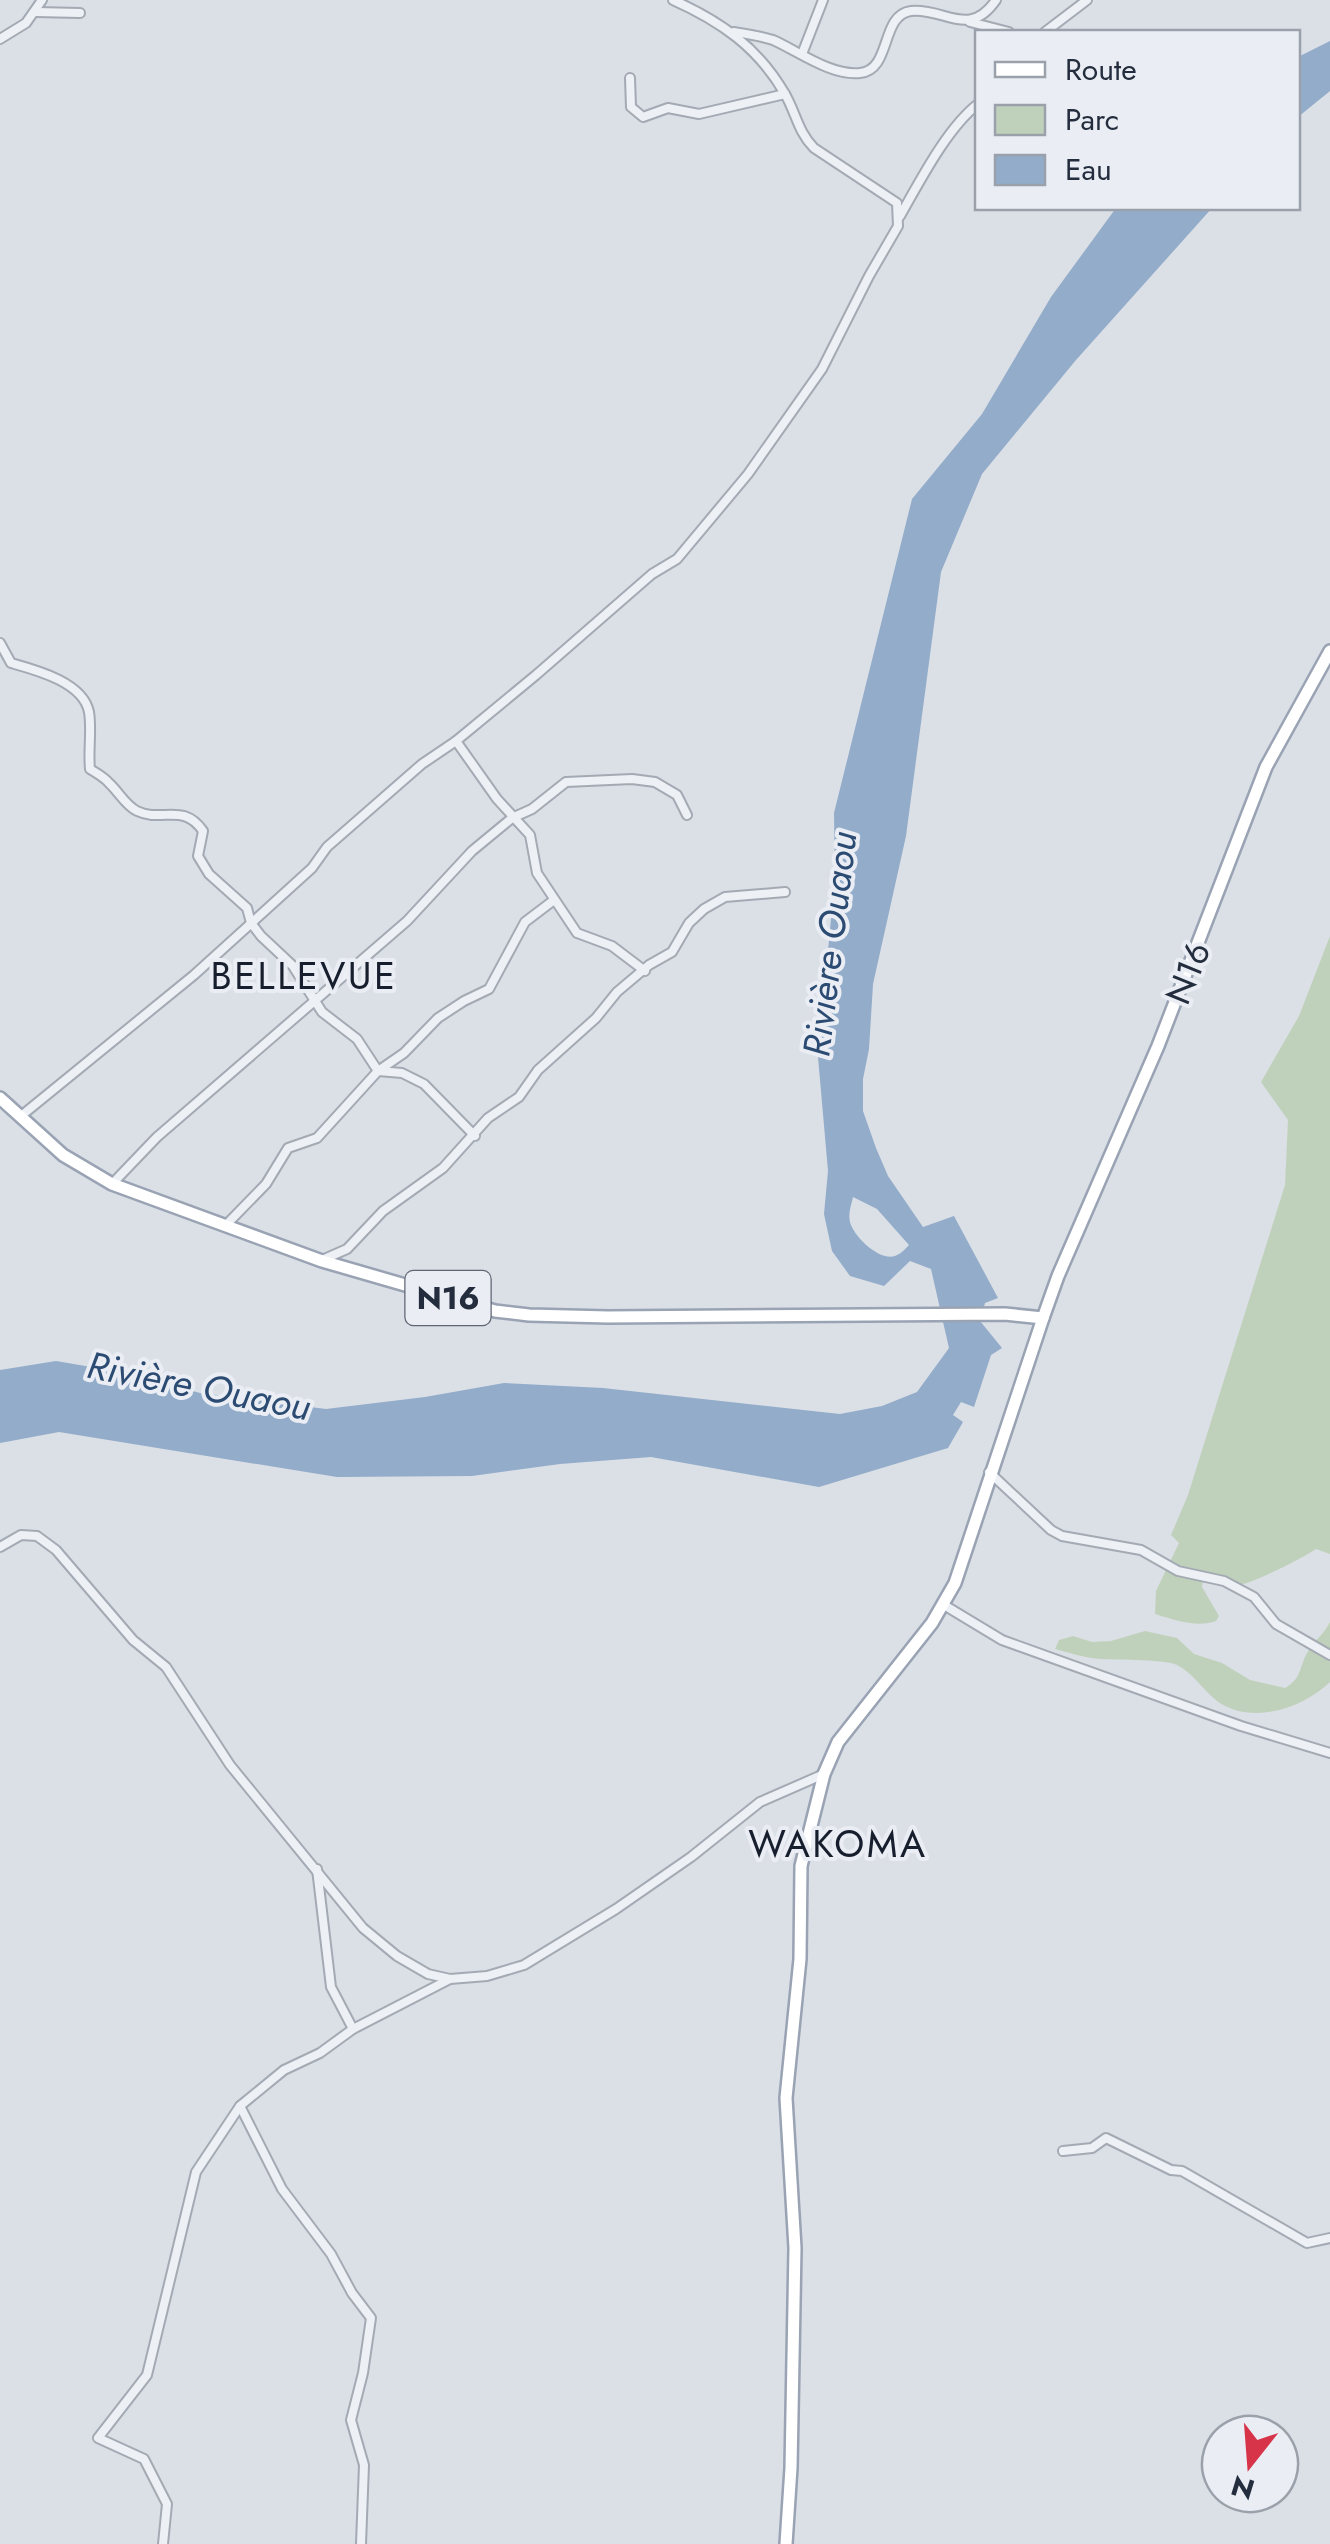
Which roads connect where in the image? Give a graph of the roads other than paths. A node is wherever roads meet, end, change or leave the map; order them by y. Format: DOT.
graph roads {
  1 [pos="42,0"];
  2 [pos="822,0"];
  3 [pos="996,0"];
  4 [pos="1087,0"];
  5 [pos="676,1"];
  6 [pos="36,12"];
  7 [pos="80,13"];
  8 [pos="976,21"];
  9 [pos="1003,30"];
  10 [pos="1048,30"];
  11 [pos="734,32"];
  12 [pos="0,40"];
  13 [pos="802,54"];
  14 [pos="630,78"];
  15 [pos="785,94"];
  16 [pos="975,106"];
  17 [pos="900,216"];
  18 [pos="0,644"];
  19 [pos="1330,651"];
  20 [pos="456,741"];
  21 [pos="687,815"];
  22 [pos="512,818"];
  23 [pos="785,892"];
  24 [pos="554,900"];
  25 [pos="251,923"];
  26 [pos="645,971"];
  27 [pos="312,1000"];
  28 [pos="378,1071"];
  29 [pos="0,1098"];
  30 [pos="21,1116"];
  31 [pos="475,1136"];
  32 [pos="112,1184"];
  33 [pos="224,1226"];
  34 [pos="322,1260"];
  35 [pos="1043,1318"];
  36 [pos="990,1472"];
  37 [pos="0,1548"];
  38 [pos="944,1605"];
  39 [pos="1330,1654"];
  40 [pos="1330,1753"];
  41 [pos="824,1774"];
  42 [pos="317,1869"];
  43 [pos="450,1979"];
  44 [pos="353,2029"];
  45 [pos="240,2106"];
  46 [pos="1063,2151"];
  47 [pos="1330,2238"];
  48 [pos="163,2544"];
  49 [pos="362,2544"];
  50 [pos="786,2544"];
  1 -- 6 [label="street"];
  2 -- 13 [label="street"];
  3 -- 8 [label="street"];
  4 -- 10 [label="street"];
  5 -- 11 [label="street"];
  6 -- 7 [label="street"];
  6 -- 12 [label="street"];
  8 -- 9 [label="street"];
  8 -- 13 [label="street"];
  11 -- 13 [label="street"];
  11 -- 15 [label="street"];
  14 -- 15 [label="street"];
  15 -- 17 [label="street"];
  16 -- 17 [label="street"];
  17 -- 20 [label="street"];
  18 -- 25 [label="street"];
  19 -- 35 [label="main road, N16 / N16"];
  20 -- 22 [label="street"];
  20 -- 25 [label="street"];
  21 -- 22 [label="street"];
  22 -- 24 [label="street"];
  22 -- 27 [label="street"];
  23 -- 26 [label="street"];
  24 -- 26 [label="street"];
  24 -- 28 [label="street"];
  25 -- 27 [label="street"];
  25 -- 30 [label="street"];
  26 -- 31 [label="street"];
  27 -- 28 [label="street"];
  27 -- 32 [label="street"];
  28 -- 31 [label="street"];
  28 -- 33 [label="street"];
  29 -- 30 [label="main road, N16"];
  30 -- 32 [label="main road, N16"];
  31 -- 34 [label="street"];
  32 -- 33 [label="main road, N16"];
  33 -- 34 [label="main road, N16"];
  34 -- 35 [label="main road, N16"];
  35 -- 36 [label="main road, N16"];
  36 -- 38 [label="main road, N16"];
  36 -- 39 [label="street"];
  37 -- 42 [label="street"];
  38 -- 40 [label="street"];
  38 -- 41 [label="main road, N16"];
  41 -- 43 [label="street"];
  41 -- 50 [label="main road, N16"];
  42 -- 43 [label="street"];
  42 -- 44 [label="street"];
  43 -- 44 [label="street"];
  44 -- 45 [label="street"];
  45 -- 48 [label="street"];
  45 -- 49 [label="street"];
  46 -- 47 [label="street"];
}
